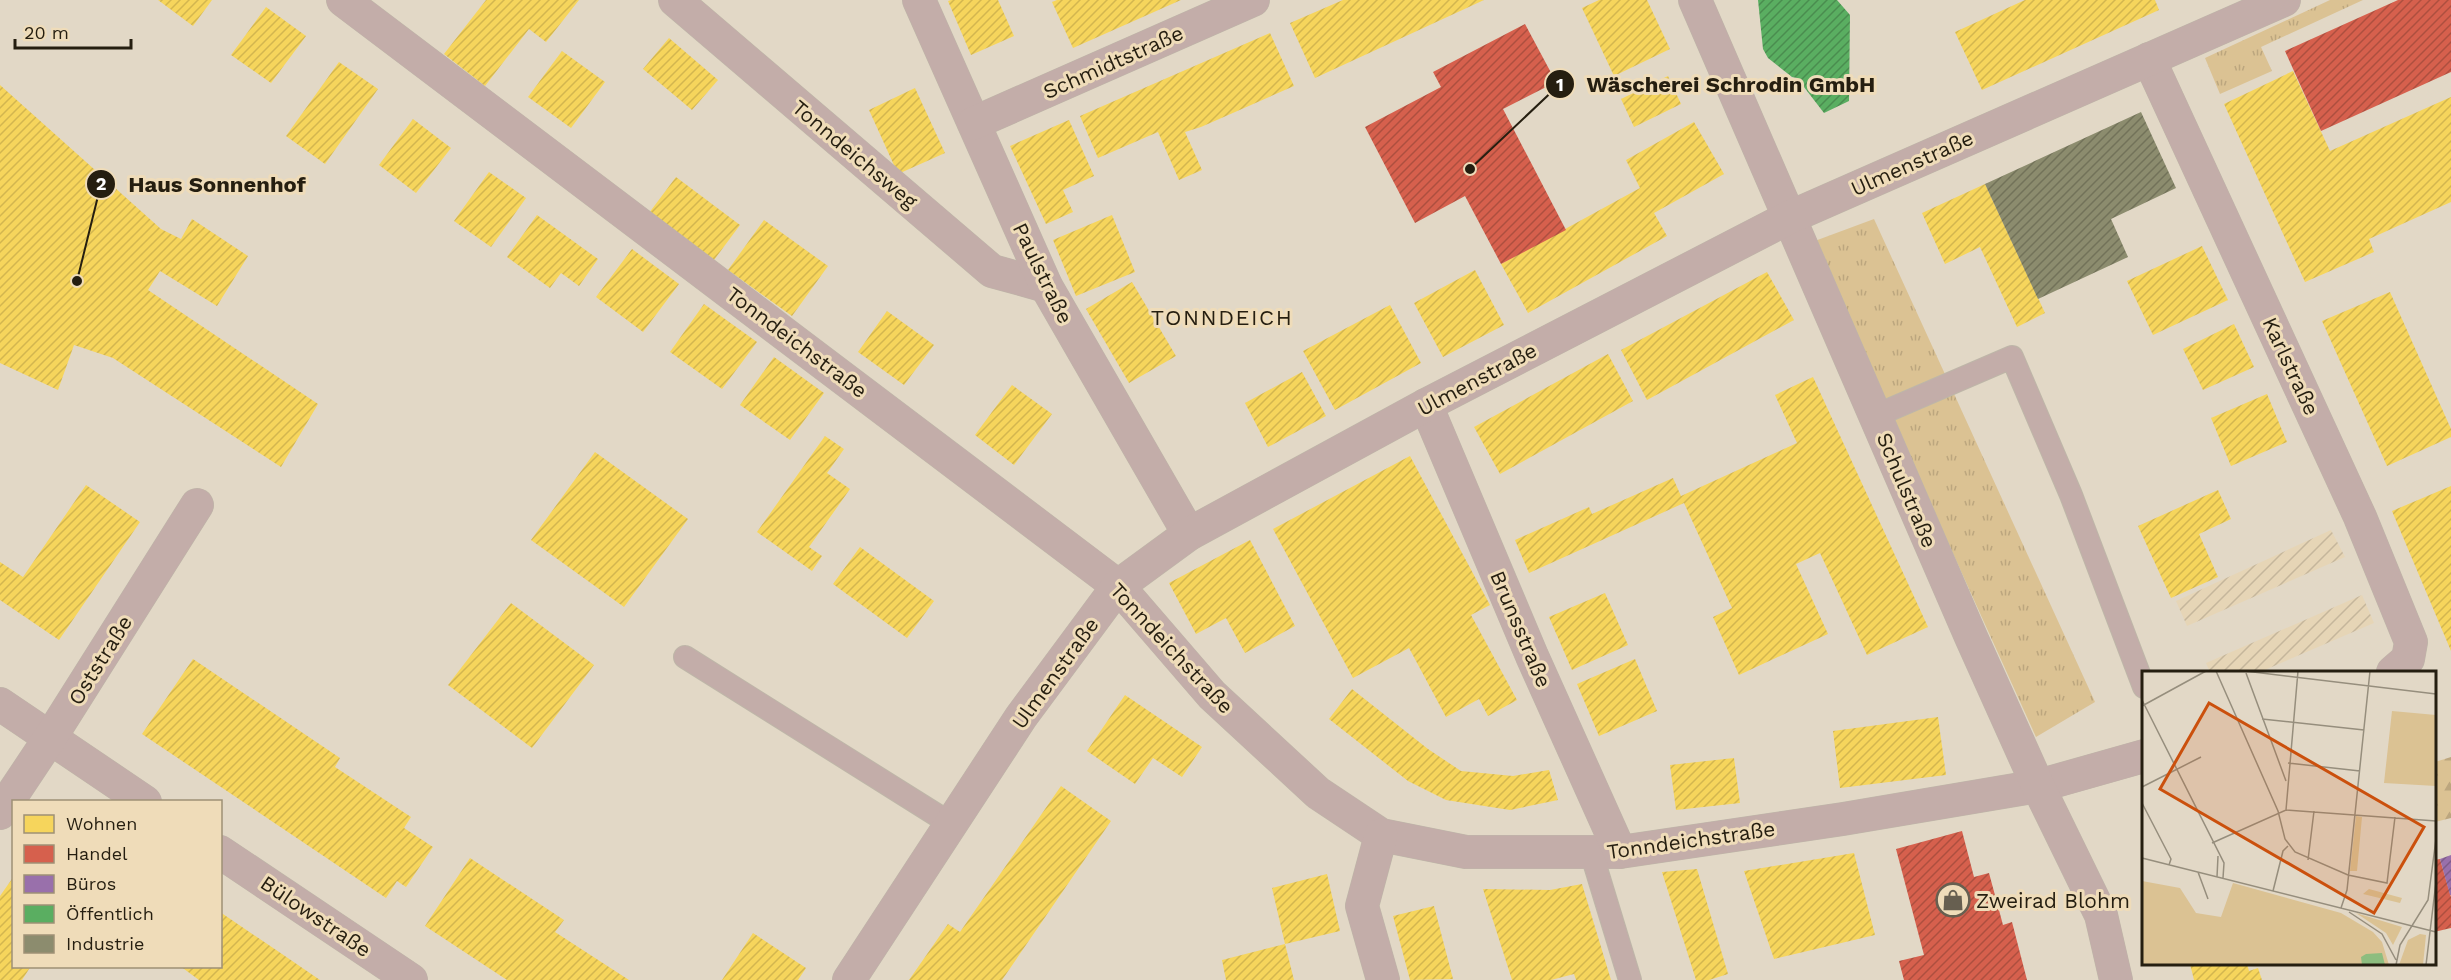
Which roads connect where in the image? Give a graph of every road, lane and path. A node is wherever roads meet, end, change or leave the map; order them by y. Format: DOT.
graph roads {
  1 [pos="343,0"];
  2 [pos="675,0"];
  3 [pos="919,0"];
  4 [pos="1253,0"];
  5 [pos="1695,0"];
  6 [pos="2284,0"];
  7 [pos="2149,59"];
  8 [pos="974,123"];
  9 [pos="1788,218"];
  10 [pos="1046,286"];
  11 [pos="1426,405"];
  12 [pos="1875,416"];
  13 [pos="197,505"];
  14 [pos="1189,534"];
  15 [pos="1118,586"];
  16 [pos="685,657"];
  17 [pos="2394,671"];
  18 [pos="2142,682"];
  19 [pos="0,704"];
  20 [pos="50,738"];
  21 [pos="2142,757"];
  22 [pos="2038,786"];
  23 [pos="143,800"];
  24 [pos="0,813"];
  25 [pos="951,824"];
  26 [pos="1381,835"];
  27 [pos="1606,852"];
  28 [pos="222,853"];
  29 [pos="411,980"];
  30 [pos="849,980"];
  31 [pos="1383,980"];
  32 [pos="1630,980"];
  33 [pos="2116,980"];
  1 -- 15 [label="street, Tonndeichstraße"];
  2 -- 10 [label="street, Tonndeichsweg"];
  3 -- 8 [label="street, Paulstraße"];
  4 -- 8 [label="street, Schmidtstraße"];
  5 -- 9 [label="street, Schulstraße"];
  6 -- 7 [label="street, Ulmenstraße"];
  7 -- 9 [label="street, Ulmenstraße"];
  7 -- 17 [label="street, Karlstraße"];
  8 -- 10 [label="street, Paulstraße"];
  9 -- 11 [label="street, Ulmenstraße"];
  9 -- 12 [label="street, Schulstraße"];
  10 -- 14 [label="street, Paulstraße"];
  11 -- 14 [label="street, Ulmenstraße"];
  11 -- 27 [label="street, Brunsstraße"];
  12 -- 18 [label="lane"];
  12 -- 22 [label="street, Schulstraße"];
  13 -- 20 [label="street, Oststraße"];
  14 -- 15 [label="street, Ulmenstraße"];
  15 -- 25 [label="street, Ulmenstraße"];
  15 -- 26 [label="street, Tonndeichstraße"];
  16 -- 25 [label="lane"];
  19 -- 20 [label="street"];
  20 -- 23 [label="street"];
  20 -- 24 [label="street, Oststraße"];
  21 -- 22 [label="street"];
  22 -- 27 [label="street, Tonndeichstraße"];
  22 -- 33 [label="street, Schulstraße"];
  25 -- 30 [label="street, Ulmenstraße"];
  26 -- 27 [label="street, Tonndeichstraße"];
  26 -- 31 [label="street"];
  27 -- 32 [label="lane"];
  28 -- 29 [label="street, Bülowstraße"];
}
